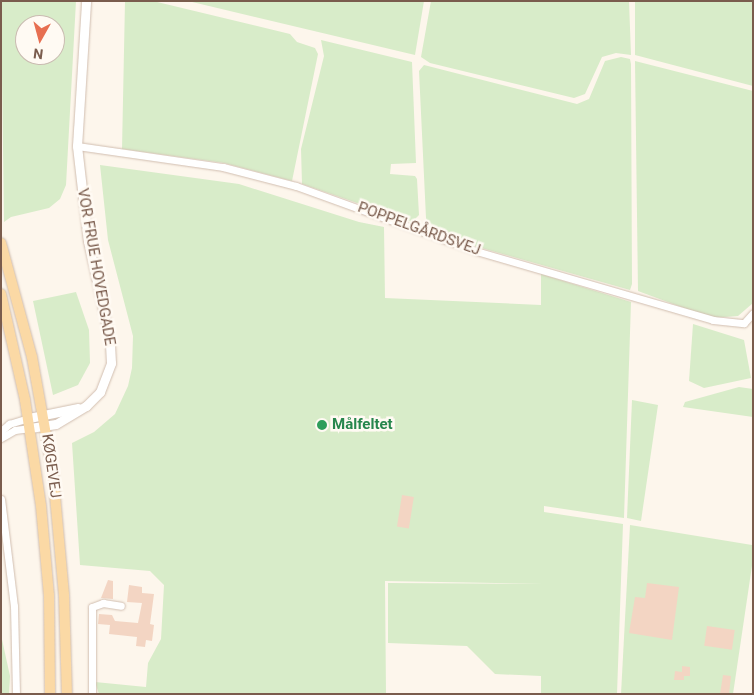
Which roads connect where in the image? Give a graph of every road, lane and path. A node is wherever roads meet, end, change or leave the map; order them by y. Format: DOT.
graph roads {
  1 [pos="86,1"];
  2 [pos="77,146"];
  3 [pos="1,243"];
  4 [pos="1,294"];
  5 [pos="753,313"];
  6 [pos="45,421"];
  7 [pos="30,423"];
  8 [pos="1,431"];
  9 [pos="1,438"];
  10 [pos="1,499"];
  11 [pos="121,606"];
  12 [pos="16,694"];
  13 [pos="50,694"];
  14 [pos="67,694"];
  15 [pos="92,694"];
  1 -- 2 [label="street, VOR FRUE HOVEDGADE"];
  2 -- 5 [label="street, POPPELGÅRDSVEJ"];
  2 -- 6 [label="street, VOR FRUE HOVEDGADE"];
  3 -- 6 [label="main road, KØGEVEJ"];
  4 -- 7 [label="main road, KØGEVEJ"];
  6 -- 7 [label="street, VOR FRUE HOVEDGADE"];
  6 -- 14 [label="main road, KØGEVEJ"];
  7 -- 8 [label="street"];
  7 -- 9 [label="street"];
  7 -- 13 [label="main road, KØGEVEJ"];
  10 -- 12 [label="street"];
  11 -- 15 [label="street"];
}
